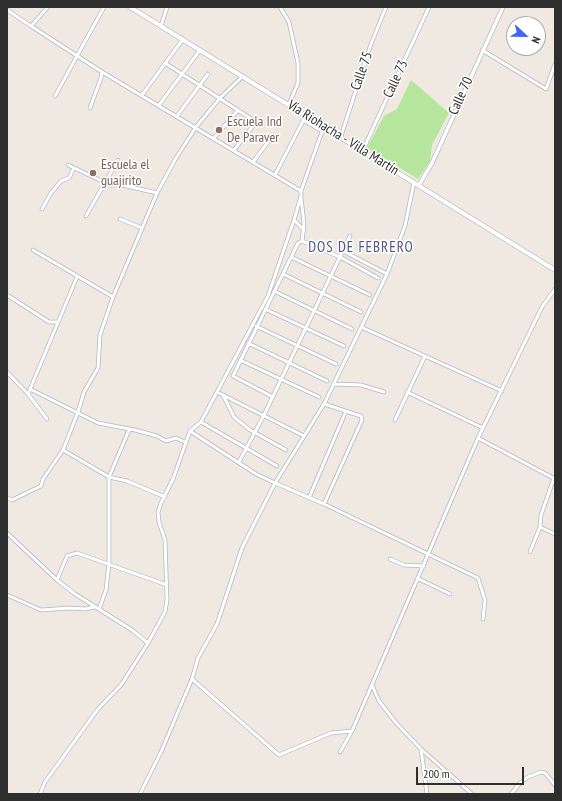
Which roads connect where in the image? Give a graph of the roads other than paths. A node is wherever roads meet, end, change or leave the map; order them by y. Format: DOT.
graph roads {
  1 [pos="48,7"];
  2 [pos="104,7"];
  3 [pos="130,7"];
  4 [pos="167,7"];
  5 [pos="280,7"];
  6 [pos="386,7"];
  7 [pos="429,7"];
  8 [pos="503,7"];
  9 [pos="7,10"];
  10 [pos="31,26"];
  11 [pos="161,27"];
  12 [pos="183,39"];
  13 [pos="200,50"];
  14 [pos="482,50"];
  15 [pos="77,56"];
  16 [pos="165,63"];
  17 [pos="555,64"];
  18 [pos="102,72"];
  19 [pos="183,74"];
  20 [pos="208,74"];
  21 [pos="243,76"];
  22 [pos="200,85"];
  23 [pos="142,95"];
  24 [pos="55,96"];
  25 [pos="220,98"];
  26 [pos="289,104"];
  27 [pos="159,105"];
  28 [pos="90,108"];
  29 [pos="238,110"];
  30 [pos="306,114"];
  31 [pos="177,116"];
  32 [pos="303,120"];
  33 [pos="324,126"];
  34 [pos="196,127"];
  35 [pos="322,131"];
  36 [pos="340,136"];
  37 [pos="214,138"];
  38 [pos="268,142"];
  39 [pos="234,150"];
  40 [pos="363,150"];
  41 [pos="118,160"];
  42 [pos="252,162"];
  43 [pos="68,165"];
  44 [pos="74,168"];
  45 [pos="275,176"];
  46 [pos="104,182"];
  47 [pos="414,182"];
  48 [pos="419,185"];
  49 [pos="301,191"];
  50 [pos="157,193"];
  51 [pos="301,196"];
  52 [pos="42,209"];
  53 [pos="86,216"];
  54 [pos="120,219"];
  55 [pos="294,220"];
  56 [pos="142,228"];
  57 [pos="304,230"];
  58 [pos="350,236"];
  59 [pos="302,241"];
  60 [pos="33,250"];
  61 [pos="343,251"];
  62 [pos="291,257"];
  63 [pos="340,257"];
  64 [pos="555,270"];
  65 [pos="283,274"];
  66 [pos="387,274"];
  67 [pos="331,276"];
  68 [pos="77,277"];
  69 [pos="378,278"];
  70 [pos="555,289"];
  71 [pos="274,291"];
  72 [pos="323,293"];
  73 [pos="7,295"];
  74 [pos="370,296"];
  75 [pos="113,297"];
  76 [pos="265,308"];
  77 [pos="314,311"];
  78 [pos="361,312"];
  79 [pos="57,322"];
  80 [pos="256,326"];
  81 [pos="361,327"];
  82 [pos="306,328"];
  83 [pos="352,329"];
  84 [pos="248,343"];
  85 [pos="297,346"];
  86 [pos="344,346"];
  87 [pos="425,356"];
  88 [pos="240,360"];
  89 [pos="289,363"];
  90 [pos="336,364"];
  91 [pos="7,372"];
  92 [pos="281,380"];
  93 [pos="327,381"];
  94 [pos="334,384"];
  95 [pos="30,389"];
  96 [pos="502,391"];
  97 [pos="217,392"];
  98 [pos="384,392"];
  99 [pos="408,392"];
  100 [pos="28,394"];
  101 [pos="223,395"];
  102 [pos="273,397"];
  103 [pos="319,397"];
  104 [pos="324,404"];
  105 [pos="346,411"];
  106 [pos="78,412"];
  107 [pos="264,415"];
  108 [pos="47,419"];
  109 [pos="395,420"];
  110 [pos="201,422"];
  111 [pos="483,428"];
  112 [pos="129,430"];
  113 [pos="190,431"];
  114 [pos="255,432"];
  115 [pos="304,436"];
  116 [pos="478,438"];
  117 [pos="185,442"];
  118 [pos="246,448"];
  119 [pos="63,450"];
  120 [pos="286,450"];
  121 [pos="239,462"];
  122 [pos="277,466"];
  123 [pos="109,478"];
  124 [pos="555,478"];
  125 [pos="275,483"];
  126 [pos="165,496"];
  127 [pos="7,498"];
  128 [pos="309,498"];
  129 [pos="324,504"];
  130 [pos="540,527"];
  131 [pos="7,533"];
  132 [pos="555,534"];
  133 [pos="530,552"];
  134 [pos="430,554"];
  135 [pos="390,559"];
  136 [pos="109,563"];
  137 [pos="424,566"];
  138 [pos="418,579"];
  139 [pos="57,580"];
  140 [pos="167,585"];
  141 [pos="450,594"];
  142 [pos="7,595"];
  143 [pos="94,607"];
  144 [pos="99,609"];
  145 [pos="483,619"];
  146 [pos="148,643"];
  147 [pos="192,680"];
  148 [pos="372,685"];
  149 [pos="352,731"];
  150 [pos="421,749"];
  151 [pos="340,752"];
  152 [pos="555,785"];
  153 [pos="40,794"];
  154 [pos="140,794"];
  155 [pos="427,794"];
  156 [pos="472,794"];
  157 [pos="511,794"];
  1 -- 10 [label="street"];
  2 -- 15 [label="street"];
  3 -- 11 [label="main road, Vía Riohacha - Villa Martín"];
  4 -- 11 [label="street"];
  5 -- 26 [label="street"];
  6 -- 36 [label="street, Calle 75"];
  7 -- 40 [label="street, Calle 73"];
  8 -- 14 [label="street, Calle 70"];
  9 -- 10 [label="street"];
  10 -- 15 [label="street"];
  11 -- 12 [label="main road, Vía Riohacha - Villa Martín"];
  12 -- 13 [label="main road, Vía Riohacha - Villa Martín"];
  12 -- 16 [label="street"];
  13 -- 19 [label="street"];
  13 -- 21 [label="main road, Vía Riohacha - Villa Martín"];
  14 -- 17 [label="street"];
  14 -- 48 [label="street, Calle 70"];
  15 -- 18 [label="street"];
  15 -- 24 [label="street"];
  16 -- 19 [label="street"];
  16 -- 23 [label="street"];
  18 -- 23 [label="street"];
  18 -- 28 [label="street"];
  19 -- 22 [label="street"];
  19 -- 27 [label="street"];
  20 -- 22 [label="street"];
  21 -- 25 [label="street"];
  21 -- 26 [label="main road, Vía Riohacha - Villa Martín"];
  22 -- 25 [label="street"];
  22 -- 31 [label="street"];
  23 -- 27 [label="street"];
  25 -- 29 [label="street"];
  25 -- 34 [label="street"];
  26 -- 30 [label="main road, Vía Riohacha - Villa Martín"];
  27 -- 31 [label="street"];
  29 -- 37 [label="street"];
  29 -- 39 [label="street"];
  30 -- 32 [label="street"];
  30 -- 33 [label="main road, Vía Riohacha - Villa Martín"];
  31 -- 34 [label="street"];
  32 -- 35 [label="street"];
  32 -- 45 [label="street"];
  33 -- 35 [label="street"];
  33 -- 36 [label="main road, Vía Riohacha - Villa Martín"];
  34 -- 37 [label="street"];
  34 -- 50 [label="street"];
  35 -- 49 [label="street"];
  36 -- 40 [label="main road, Vía Riohacha - Villa Martín"];
  37 -- 39 [label="street"];
  38 -- 42 [label="street"];
  39 -- 42 [label="street"];
  40 -- 47 [label="main road, Vía Riohacha - Villa Martín"];
  41 -- 46 [label="street"];
  42 -- 45 [label="street"];
  43 -- 44 [label="street"];
  44 -- 46 [label="street"];
  44 -- 52 [label="street"];
  45 -- 49 [label="street"];
  46 -- 50 [label="street"];
  46 -- 53 [label="street"];
  47 -- 48 [label="main road, Vía Riohacha - Villa Martín"];
  47 -- 66 [label="street"];
  48 -- 64 [label="main road, Vía Riohacha - Villa Martín"];
  49 -- 51 [label="street"];
  50 -- 56 [label="street"];
  51 -- 55 [label="street"];
  51 -- 57 [label="street"];
  54 -- 56 [label="street"];
  55 -- 57 [label="street"];
  55 -- 97 [label="street"];
  56 -- 75 [label="street"];
  57 -- 59 [label="street"];
  58 -- 61 [label="street"];
  59 -- 62 [label="street"];
  59 -- 63 [label="street"];
  60 -- 68 [label="street"];
  61 -- 63 [label="street"];
  61 -- 66 [label="street"];
  62 -- 65 [label="street"];
  62 -- 67 [label="street"];
  63 -- 67 [label="street"];
  63 -- 69 [label="street"];
  65 -- 71 [label="street"];
  65 -- 72 [label="street"];
  66 -- 81 [label="street"];
  67 -- 72 [label="street"];
  67 -- 74 [label="street"];
  68 -- 75 [label="street"];
  68 -- 79 [label="street"];
  70 -- 96 [label="street"];
  71 -- 76 [label="street"];
  71 -- 77 [label="street"];
  72 -- 77 [label="street"];
  72 -- 78 [label="street"];
  73 -- 79 [label="street"];
  75 -- 106 [label="street"];
  76 -- 80 [label="street"];
  76 -- 82 [label="street"];
  77 -- 82 [label="street"];
  77 -- 83 [label="street"];
  79 -- 95 [label="street"];
  80 -- 84 [label="street"];
  80 -- 85 [label="street"];
  81 -- 87 [label="street"];
  81 -- 94 [label="street"];
  82 -- 85 [label="street"];
  82 -- 86 [label="street"];
  84 -- 88 [label="street"];
  84 -- 89 [label="street"];
  85 -- 89 [label="street"];
  85 -- 90 [label="street"];
  87 -- 96 [label="street"];
  87 -- 99 [label="street"];
  88 -- 92 [label="street"];
  88 -- 102 [label="street"];
  89 -- 92 [label="street"];
  89 -- 93 [label="street"];
  91 -- 100 [label="street"];
  92 -- 102 [label="street"];
  92 -- 103 [label="street"];
  94 -- 98 [label="street"];
  94 -- 104 [label="street"];
  95 -- 100 [label="street"];
  95 -- 106 [label="street"];
  96 -- 111 [label="street"];
  97 -- 101 [label="street"];
  97 -- 110 [label="street"];
  99 -- 109 [label="street"];
  99 -- 111 [label="street"];
  100 -- 108 [label="street"];
  101 -- 107 [label="street"];
  101 -- 114 [label="street"];
  102 -- 107 [label="street"];
  104 -- 105 [label="street"];
  104 -- 115 [label="street"];
  105 -- 128 [label="street"];
  105 -- 129 [label="street"];
  106 -- 112 [label="street"];
  106 -- 119 [label="street"];
  107 -- 114 [label="street"];
  107 -- 115 [label="street"];
  110 -- 113 [label="street"];
  110 -- 118 [label="street"];
  111 -- 116 [label="street"];
  112 -- 117 [label="street"];
  112 -- 123 [label="street"];
  113 -- 117 [label="street"];
  113 -- 121 [label="street"];
  114 -- 118 [label="street"];
  114 -- 120 [label="street"];
  115 -- 125 [label="street"];
  116 -- 124 [label="street"];
  116 -- 134 [label="street"];
  117 -- 126 [label="street"];
  118 -- 121 [label="street"];
  118 -- 122 [label="street"];
  119 -- 123 [label="street"];
  119 -- 127 [label="street"];
  121 -- 125 [label="street"];
  123 -- 126 [label="street"];
  123 -- 136 [label="street"];
  124 -- 130 [label="street"];
  125 -- 128 [label="street"];
  125 -- 147 [label="street"];
  126 -- 140 [label="street"];
  128 -- 129 [label="street"];
  129 -- 134 [label="street"];
  130 -- 132 [label="street"];
  130 -- 133 [label="street"];
  131 -- 139 [label="street"];
  134 -- 137 [label="street"];
  134 -- 145 [label="street"];
  135 -- 137 [label="street"];
  136 -- 139 [label="street"];
  136 -- 140 [label="street"];
  136 -- 144 [label="street"];
  137 -- 138 [label="street"];
  138 -- 141 [label="street"];
  138 -- 148 [label="street"];
  139 -- 143 [label="street"];
  140 -- 146 [label="street"];
  142 -- 143 [label="street"];
  143 -- 144 [label="street"];
  144 -- 146 [label="street"];
  146 -- 153 [label="street"];
  147 -- 149 [label="street"];
  147 -- 154 [label="street"];
  148 -- 149 [label="street"];
  148 -- 150 [label="street"];
  149 -- 151 [label="street"];
  150 -- 155 [label="street"];
  150 -- 156 [label="street"];
  152 -- 157 [label="street"];
}
